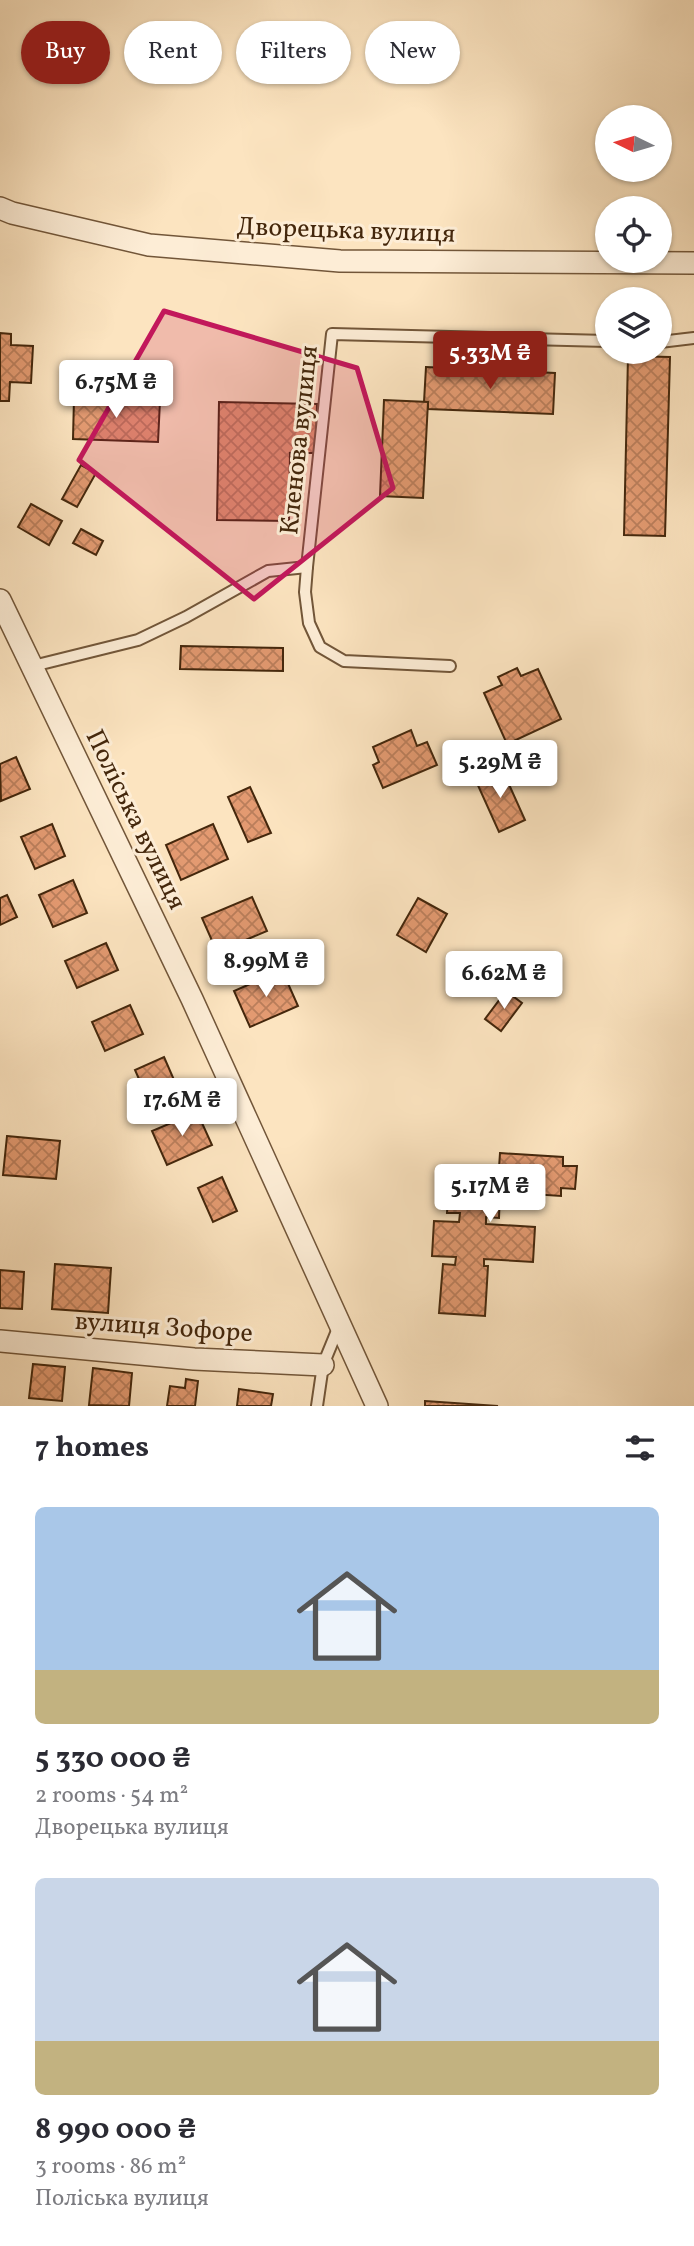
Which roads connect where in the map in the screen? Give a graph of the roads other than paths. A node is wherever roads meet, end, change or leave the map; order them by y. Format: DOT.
graph roads {
  1 [pos="0,208"];
  2 [pos="694,263"];
  3 [pos="694,338"];
  4 [pos="595,341"];
  5 [pos="672,341"];
  6 [pos="307,567"];
  7 [pos="0,600"];
  8 [pos="7,634"];
  9 [pos="33,666"];
  10 [pos="450,666"];
  11 [pos="339,1326"];
  12 [pos="0,1341"];
  13 [pos="323,1365"];
  14 [pos="317,1406"];
  15 [pos="377,1406"];
  1 -- 2 [label="street, Дворецька вулиця"];
  3 -- 5 [label="lane"];
  4 -- 6 [label="lane, Кленова вулиця"];
  6 -- 9 [label="lane"];
  6 -- 10 [label="lane, Кленова вулиця"];
  7 -- 8 [label="street, Поліська вулиця"];
  8 -- 9 [label="street, Поліська вулиця"];
  9 -- 11 [label="street, Поліська вулиця"];
  11 -- 13 [label="lane"];
  11 -- 15 [label="street, Поліська вулиця"];
  12 -- 13 [label="street, вулиця Зофоре"];
  13 -- 14 [label="lane"];
}
